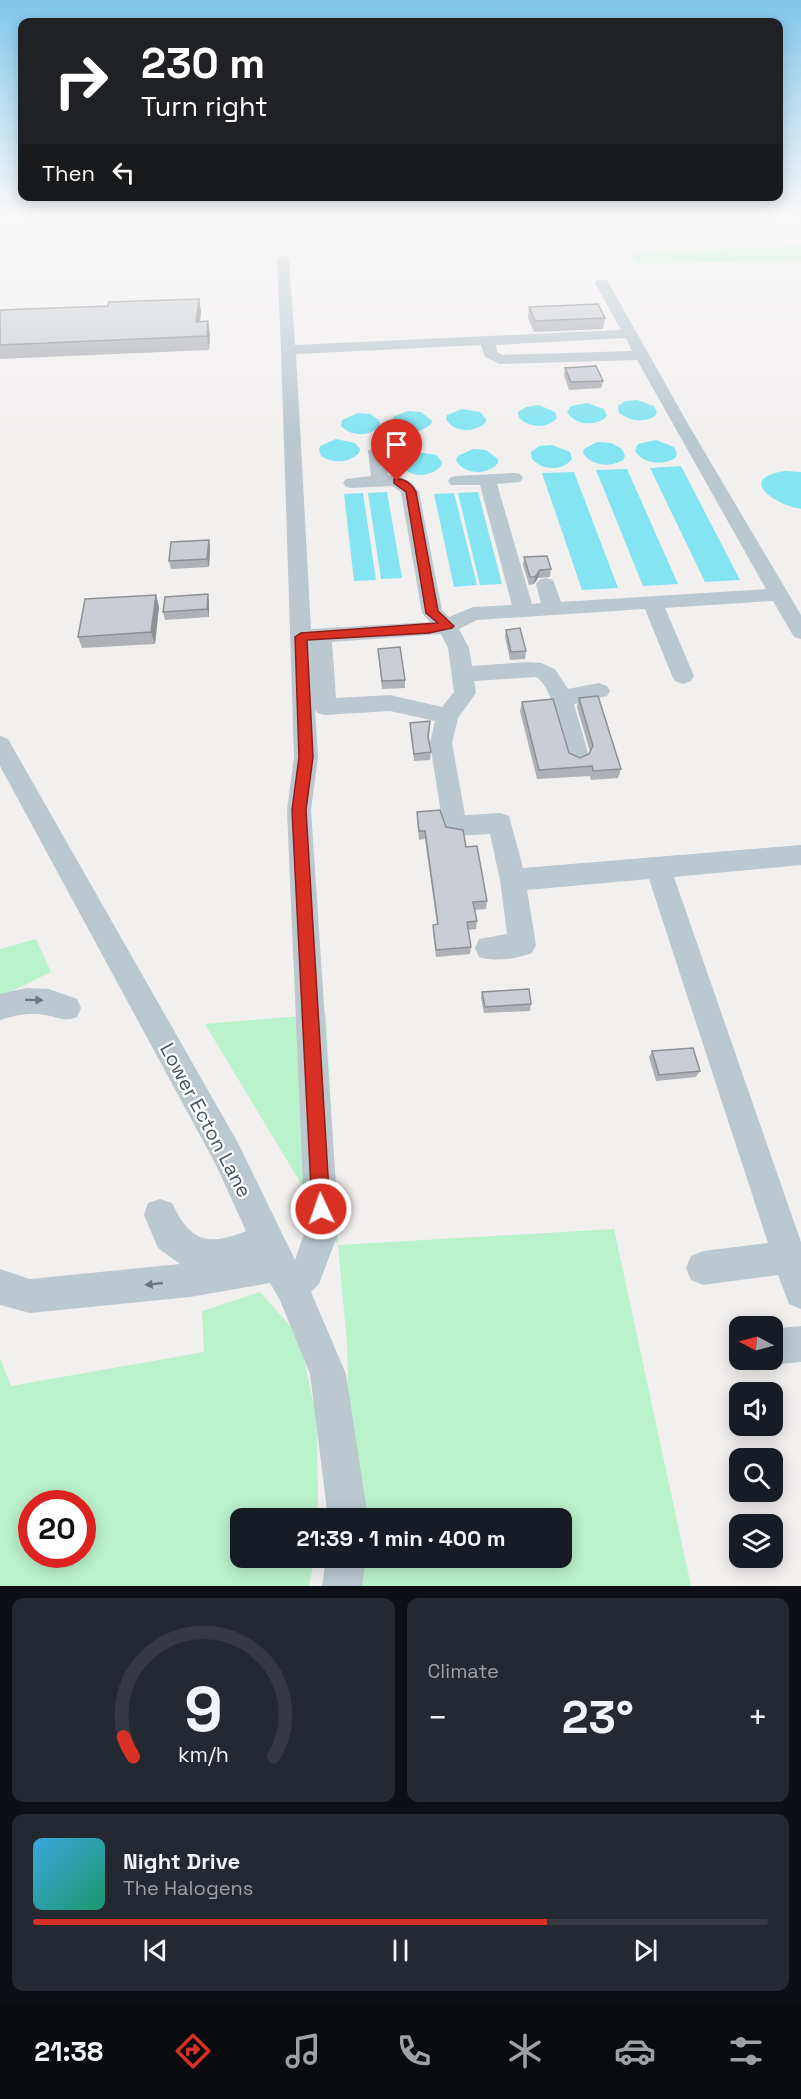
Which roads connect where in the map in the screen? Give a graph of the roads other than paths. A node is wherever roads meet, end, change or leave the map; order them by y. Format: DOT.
graph roads {
  1 [pos="284,287"];
  2 [pos="604,287"];
  3 [pos="630,334"];
  4 [pos="488,342"];
  5 [pos="288,350"];
  6 [pos="642,355"];
  7 [pos="376,452"];
  8 [pos="514,478"];
  9 [pos="488,479"];
  10 [pos="380,481"];
  11 [pos="458,481"];
  12 [pos="352,483"];
  13 [pos="546,584"];
  14 [pos="780,594"];
  15 [pos="653,604"];
  16 [pos="554,610"];
  17 [pos="524,611"];
  18 [pos="448,626"];
  19 [pos="801,632"];
  20 [pos="311,636"];
  21 [pos="462,674"];
  22 [pos="683,676"];
  23 [pos="599,691"];
  24 [pos="559,697"];
  25 [pos="447,716"];
  26 [pos="0,745"];
  27 [pos="577,756"];
  28 [pos="801,855"];
  29 [pos="659,869"];
  30 [pos="513,880"];
  31 [pos="489,948"];
  32 [pos="0,1007"];
  33 [pos="67,1008"];
  34 [pos="160,1215"];
  35 [pos="789,1257"];
  36 [pos="279,1264"];
  37 [pos="702,1268"];
  38 [pos="0,1286"];
  39 [pos="801,1292"];
  40 [pos="801,1344"];
  41 [pos="783,1346"];
  42 [pos="347,1508"];
  43 [pos="344,1568"];
  44 [pos="342,1586"];
  1 -- 5 [label="street"];
  2 -- 3 [label="street"];
  3 -- 4 [label="street"];
  3 -- 6 [label="street"];
  4 -- 5 [label="street"];
  4 -- 6 [label="street"];
  5 -- 20 [label="street"];
  6 -- 14 [label="street"];
  7 -- 10 [label="street"];
  8 -- 9 [label="street"];
  9 -- 11 [label="street"];
  9 -- 17 [label="street"];
  10 -- 12 [label="street"];
  10 -- 18 [label="street"];
  13 -- 16 [label="street"];
  14 -- 15 [label="street"];
  14 -- 19 [label="street"];
  15 -- 16 [label="street"];
  15 -- 22 [label="street"];
  16 -- 17 [label="street"];
  17 -- 18 [label="street"];
  18 -- 20 [label="street"];
  18 -- 21 [label="street"];
  20 -- 25 [label="street"];
  20 -- 36 [label="street"];
  21 -- 24 [label="street"];
  21 -- 25 [label="street"];
  23 -- 24 [label="street"];
  24 -- 27 [label="street"];
  25 -- 30 [label="street"];
  26 -- 36 [label="street, Lower Ecton Lane"];
  28 -- 29 [label="street"];
  29 -- 30 [label="street"];
  29 -- 35 [label="street"];
  30 -- 31 [label="street"];
  32 -- 33 [label="street, one-way"];
  34 -- 36 [label="street"];
  35 -- 37 [label="street"];
  35 -- 39 [label="street"];
  36 -- 38 [label="street, one-way"];
  36 -- 42 [label="street, Lower Ecton Lane"];
  40 -- 41 [label="street"];
  43 -- 44 [label="street"];
}
